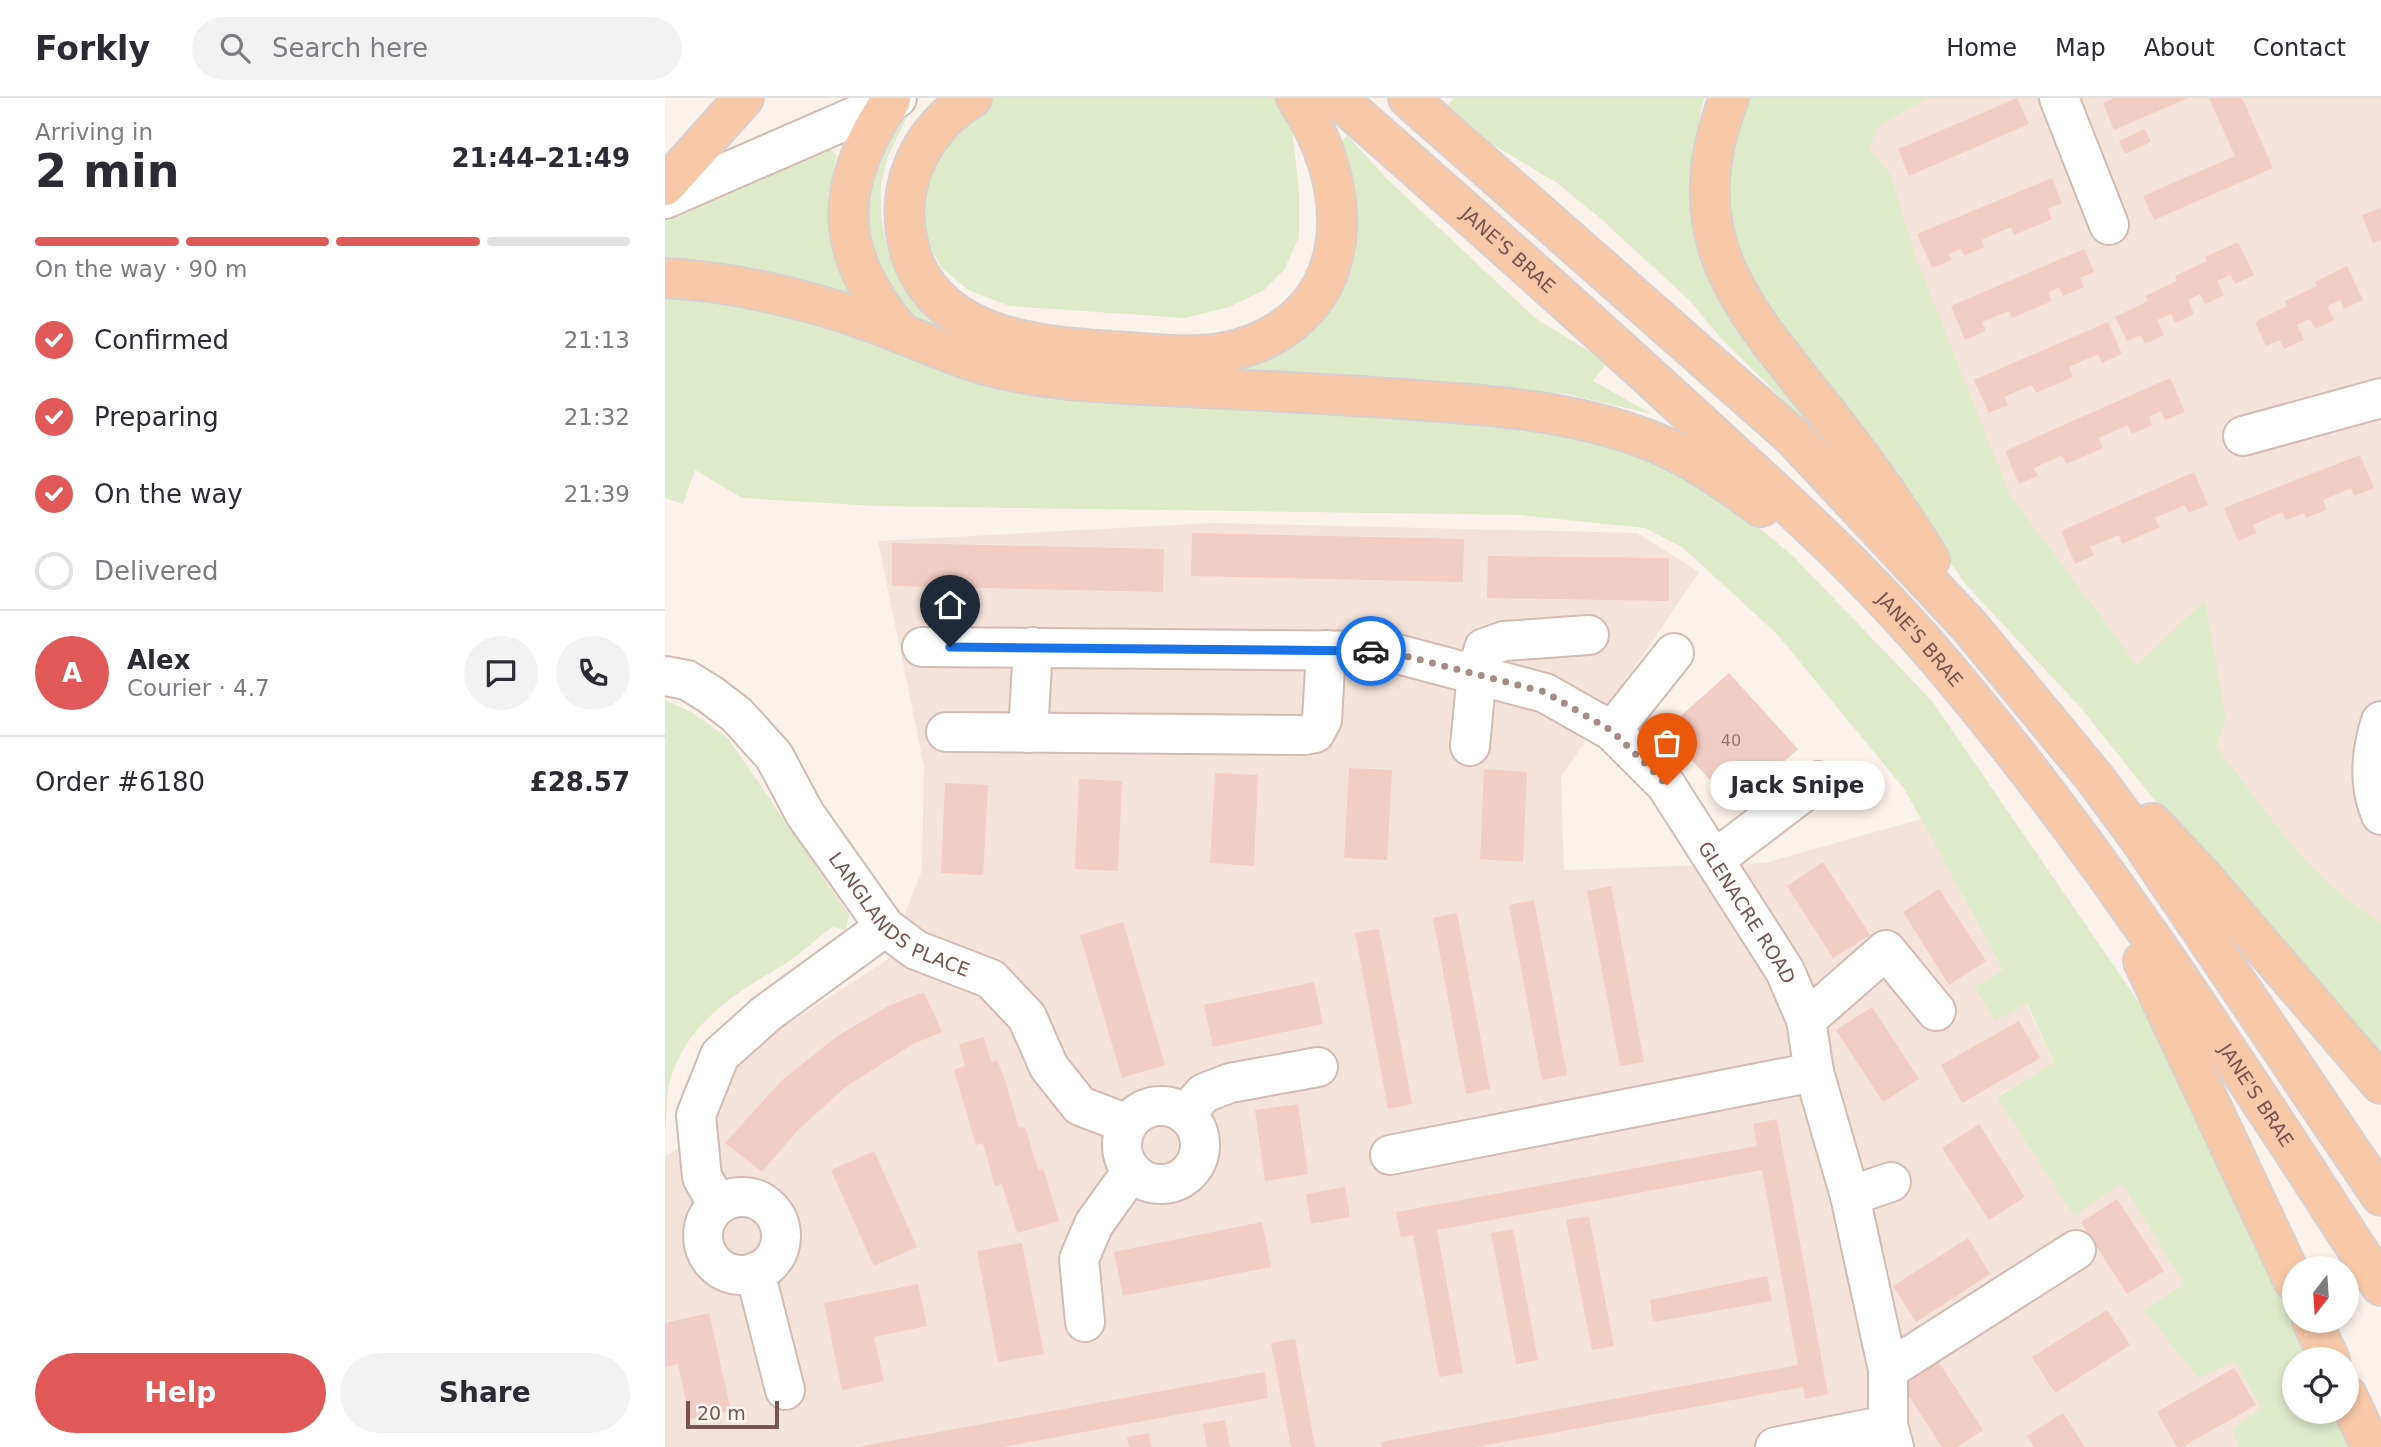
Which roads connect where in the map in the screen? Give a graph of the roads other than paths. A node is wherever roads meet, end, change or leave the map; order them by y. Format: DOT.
graph roads {
  1 [pos="744,98"];
  2 [pos="972,98"];
  3 [pos="1296,98"];
  4 [pos="1337,98"];
  5 [pos="1408,98"];
  6 [pos="1729,98"];
  7 [pos="2059,98"];
  8 [pos="894,99"];
  9 [pos="665,186"];
  10 [pos="665,199"];
  11 [pos="2109,225"];
  12 [pos="665,278"];
  13 [pos="902,334"];
  14 [pos="2381,398"];
  15 [pos="2243,436"];
  16 [pos="1872,589"];
  17 [pos="1971,628"];
  18 [pos="1589,635"];
  19 [pos="922,647"];
  20 [pos="1033,647"];
  21 [pos="1326,650"];
  22 [pos="1674,653"];
  23 [pos="1477,673"];
  24 [pos="676,678"];
  25 [pos="2381,721"];
  26 [pos="1612,731"];
  27 [pos="946,732"];
  28 [pos="1028,733"];
  29 [pos="1470,746"];
  30 [pos="2094,777"];
  31 [pos="1818,781"];
  32 [pos="2381,815"];
  33 [pos="2090,852"];
  34 [pos="1714,860"];
  35 [pos="884,927"];
  36 [pos="1936,1011"];
  37 [pos="1806,1020"];
  38 [pos="1318,1067"];
  39 [pos="1814,1072"];
  40 [pos="2381,1084"];
  41 [pos="1185,1114"];
  42 [pos="1128,1124"];
  43 [pos="1390,1155"];
  44 [pos="1132,1171"];
  45 [pos="1891,1182"];
  46 [pos="1850,1196"];
  47 [pos="2381,1196"];
  48 [pos="718,1205"];
  49 [pos="2076,1250"];
  50 [pos="2282,1256"];
  51 [pos="755,1272"];
  52 [pos="2381,1286"];
  53 [pos="1085,1322"];
  54 [pos="1888,1370"];
  55 [pos="785,1390"];
  56 [pos="2359,1421"];
  57 [pos="1891,1436"];
  58 [pos="1775,1447"];
  59 [pos="2371,1447"];
  1 -- 9 [label="main road"];
  2 -- 3 [label="main road"];
  4 -- 16 [label="main road, JANE'S BRAE"];
  5 -- 17 [label="main road"];
  6 -- 17 [label="main road"];
  7 -- 11 [label="street"];
  8 -- 10 [label="street"];
  8 -- 13 [label="main road"];
  12 -- 13 [label="main road"];
  13 -- 16 [label="main road"];
  14 -- 15 [label="street"];
  16 -- 33 [label="main road, JANE'S BRAE"];
  17 -- 30 [label="main road"];
  18 -- 23 [label="street"];
  19 -- 20 [label="street, GLENACRE ROAD"];
  20 -- 21 [label="street, GLENACRE ROAD"];
  20 -- 28 [label="street"];
  21 -- 23 [label="street, GLENACRE ROAD"];
  21 -- 28 [label="street"];
  22 -- 26 [label="street"];
  23 -- 26 [label="street, GLENACRE ROAD"];
  23 -- 29 [label="street"];
  24 -- 35 [label="street, LANGLANDS PLACE"];
  25 -- 32 [label="street"];
  26 -- 34 [label="street, GLENACRE ROAD"];
  27 -- 28 [label="street"];
  30 -- 40 [label="main road"];
  30 -- 47 [label="main road"];
  31 -- 34 [label="street"];
  33 -- 50 [label="main road"];
  33 -- 52 [label="main road, JANE'S BRAE"];
  34 -- 37 [label="street, GLENACRE ROAD"];
  35 -- 42 [label="street, LANGLANDS PLACE"];
  35 -- 48 [label="street"];
  36 -- 37 [label="street"];
  37 -- 39 [label="street, GLENACRE ROAD"];
  38 -- 41 [label="street"];
  39 -- 43 [label="street"];
  39 -- 46 [label="street, GLENACRE ROAD"];
  41 -- 42 [label="street"];
  41 -- 44 [label="street"];
  42 -- 44 [label="street"];
  44 -- 53 [label="street"];
  45 -- 46 [label="street"];
  46 -- 54 [label="street, GLENACRE ROAD"];
  48 -- 51 [label="street"];
  48 -- 51 [label="street"];
  49 -- 54 [label="street"];
  51 -- 55 [label="street"];
  54 -- 57 [label="street, GLENACRE ROAD"];
  56 -- 59 [label="main road"];
  57 -- 58 [label="street, GLENACRE ROAD"];
}
